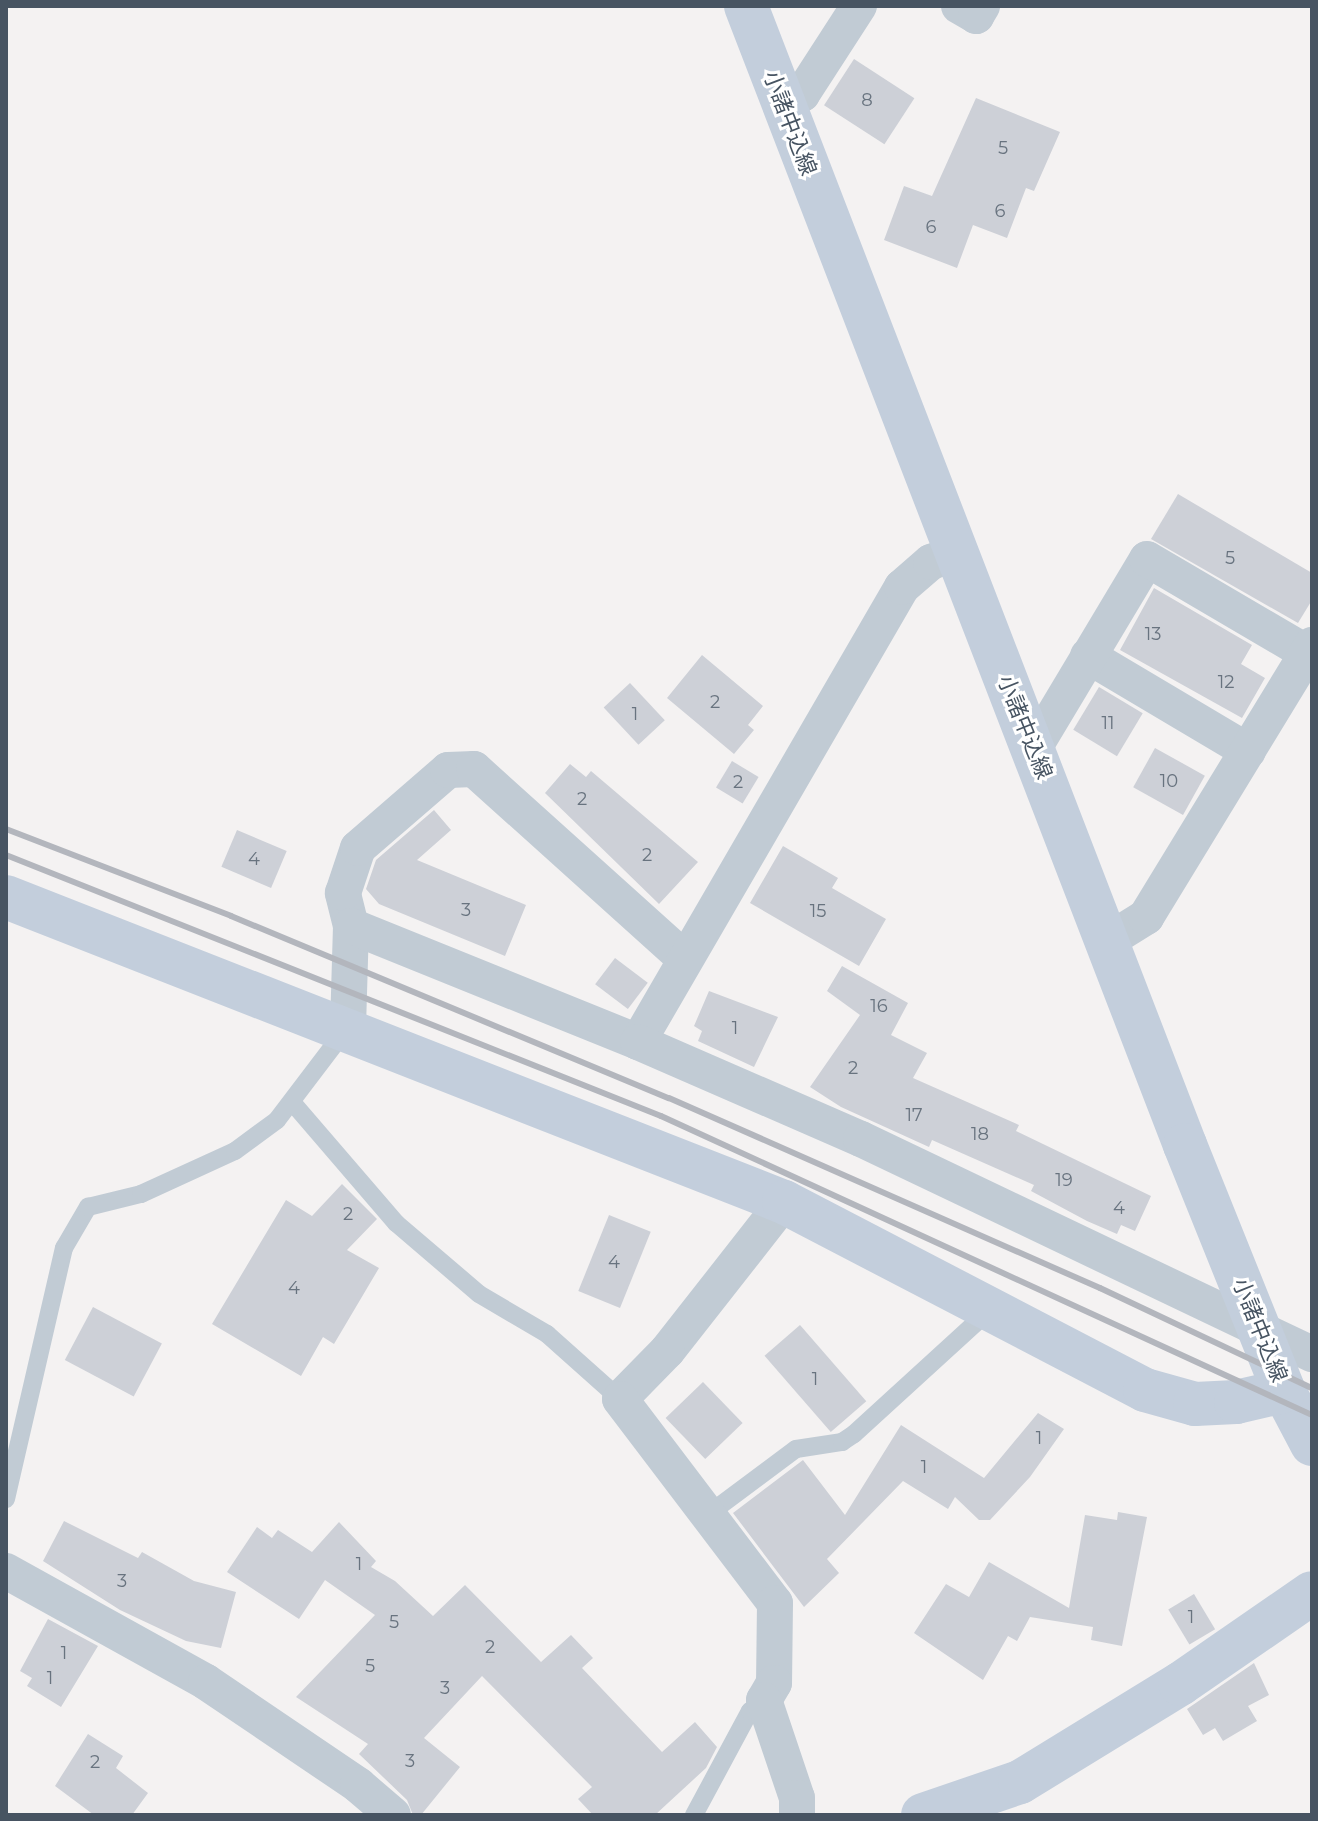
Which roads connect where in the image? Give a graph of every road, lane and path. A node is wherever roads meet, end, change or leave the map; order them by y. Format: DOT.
graph roads {
  1 [pos="746,6"];
  2 [pos="859,6"];
  3 [pos="959,6"];
  4 [pos="982,6"];
  5 [pos="781,100"];
  6 [pos="953,554"];
  7 [pos="1310,649"];
  8 [pos="1088,656"];
  9 [pos="1034,748"];
  10 [pos="1248,751"];
  11 [pos="6,897"];
  12 [pos="351,926"];
  13 [pos="1109,940"];
  14 [pos="684,958"];
  15 [pos="348,1027"];
  16 [pos="638,1042"];
  17 [pos="292,1102"];
  18 [pos="784,1202"];
  19 [pos="992,1307"];
  20 [pos="1260,1329"];
  21 [pos="1312,1354"];
  22 [pos="1284,1391"];
  23 [pos="620,1399"];
  24 [pos="1312,1444"];
  25 [pos="6,1499"];
  26 [pos="710,1513"];
  27 [pos="6,1571"];
  28 [pos="1312,1593"];
  29 [pos="764,1700"];
  30 [pos="393,1815"];
  31 [pos="694,1815"];
  32 [pos="797,1815"];
  33 [pos="923,1815"];
  1 -- 5 [label="main road, 小諸中込線"];
  2 -- 5 [label="street"];
  3 -- 4 [label="street"];
  5 -- 6 [label="main road, 小諸中込線"];
  6 -- 9 [label="main road, 小諸中込線"];
  6 -- 14 [label="street"];
  7 -- 8 [label="street"];
  7 -- 10 [label="street"];
  8 -- 9 [label="street"];
  8 -- 10 [label="street"];
  9 -- 13 [label="main road, 小諸中込線"];
  10 -- 13 [label="street"];
  11 -- 15 [label="main road"];
  12 -- 14 [label="street"];
  12 -- 15 [label="street"];
  12 -- 16 [label="street"];
  13 -- 20 [label="main road, 小諸中込線"];
  14 -- 16 [label="street"];
  15 -- 17 [label="lane"];
  15 -- 18 [label="main road"];
  16 -- 20 [label="street"];
  17 -- 23 [label="lane"];
  17 -- 25 [label="lane"];
  18 -- 19 [label="main road"];
  18 -- 23 [label="street"];
  19 -- 22 [label="main road"];
  19 -- 26 [label="lane"];
  20 -- 21 [label="street"];
  20 -- 22 [label="main road, 小諸中込線"];
  22 -- 24 [label="main road, 小諸中込線"];
  23 -- 26 [label="street"];
  26 -- 29 [label="street"];
  27 -- 30 [label="street"];
  28 -- 33 [label="main road"];
  29 -- 31 [label="lane"];
  29 -- 32 [label="street"];
}
